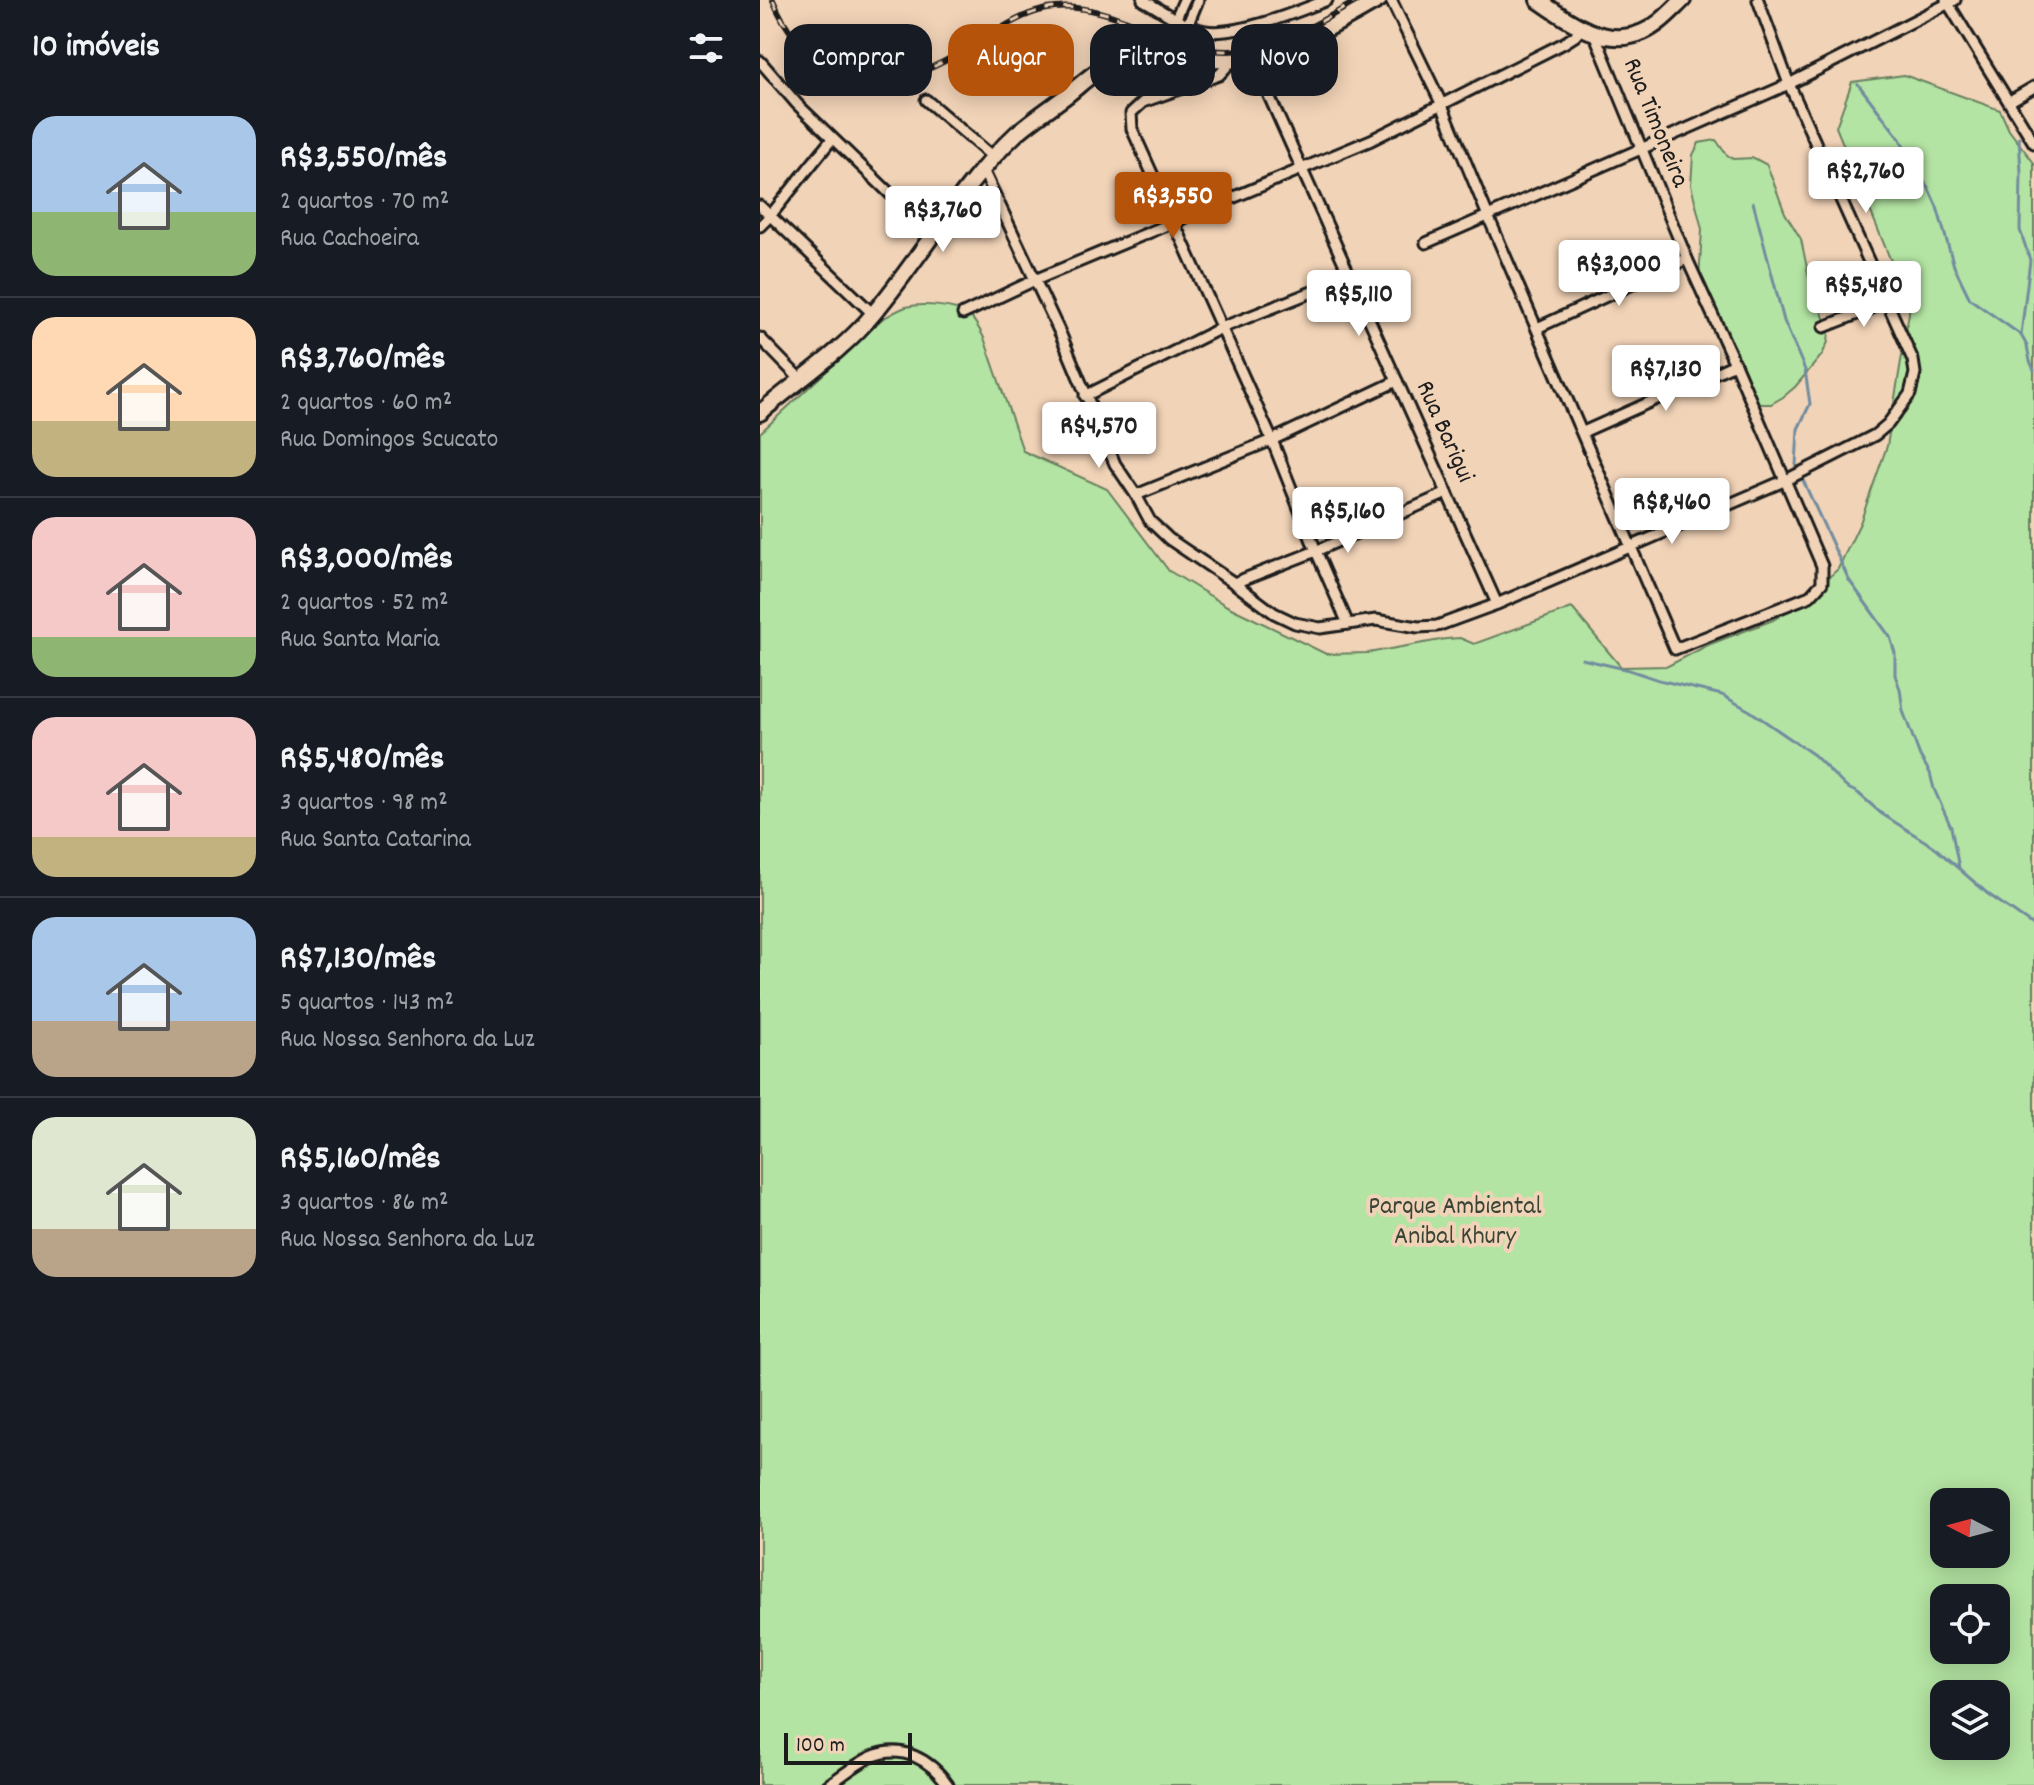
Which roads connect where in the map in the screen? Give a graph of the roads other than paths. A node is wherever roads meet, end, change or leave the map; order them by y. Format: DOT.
graph roads {
  1 [pos="1143,0"];
  2 [pos="1184,0"];
  3 [pos="1198,0"];
  4 [pos="1327,0"];
  5 [pos="1379,0"];
  6 [pos="1391,0"];
  7 [pos="1538,0"];
  8 [pos="1683,0"];
  9 [pos="1758,0"];
  10 [pos="1950,1"];
  11 [pos="1176,18"];
  12 [pos="1188,24"];
  13 [pos="1336,24"];
  14 [pos="1215,30"];
  15 [pos="1587,31"];
  16 [pos="760,61"];
  17 [pos="1231,62"];
  18 [pos="1090,77"];
  19 [pos="1789,84"];
  20 [pos="2034,87"];
  21 [pos="1269,96"];
  22 [pos="926,100"];
  23 [pos="2010,101"];
  24 [pos="1442,105"];
  25 [pos="832,139"];
  26 [pos="2034,143"];
  27 [pos="1641,148"];
  28 [pos="994,158"];
  29 [pos="1301,168"];
  30 [pos="983,170"];
  31 [pos="760,206"];
  32 [pos="770,216"];
  33 [pos="1488,216"];
  34 [pos="1173,222"];
  35 [pos="760,226"];
  36 [pos="933,235"];
  37 [pos="1426,243"];
  38 [pos="1687,259"];
  39 [pos="1350,277"];
  40 [pos="1035,280"];
  41 [pos="1885,298"];
  42 [pos="873,314"];
  43 [pos="963,314"];
  44 [pos="1824,327"];
  45 [pos="1221,328"];
  46 [pos="1537,328"];
  47 [pos="760,338"];
  48 [pos="1735,364"];
  49 [pos="801,380"];
  50 [pos="1397,381"];
  51 [pos="1085,396"];
  52 [pos="760,413"];
  53 [pos="1583,432"];
  54 [pos="1272,440"];
  55 [pos="1786,480"];
  56 [pos="1447,493"];
  57 [pos="1136,495"];
  58 [pos="1631,546"];
  59 [pos="1316,551"];
  60 [pos="1234,583"];
  61 [pos="1497,604"];
  62 [pos="1348,624"];
  63 [pos="828,1785"];
  64 [pos="948,1785"];
  1 -- 11 [label="street"];
  2 -- 11 [label="street"];
  3 -- 12 [label="street"];
  4 -- 14 [label="street"];
  5 -- 13 [label="main road"];
  6 -- 24 [label="street"];
  7 -- 15 [label="main road"];
  8 -- 15 [label="main road"];
  9 -- 19 [label="street"];
  10 -- 19 [label="street"];
  10 -- 23 [label="street"];
  11 -- 12 [label="street"];
  15 -- 24 [label="street"];
  15 -- 27 [label="street, Rua Timoneira"];
  16 -- 25 [label="street"];
  17 -- 34 [label="street"];
  18 -- 28 [label="main road"];
  19 -- 27 [label="street"];
  19 -- 41 [label="street"];
  20 -- 23 [label="street"];
  21 -- 29 [label="street, Rua Barigui"];
  22 -- 28 [label="street"];
  23 -- 26 [label="street"];
  24 -- 29 [label="street"];
  24 -- 33 [label="street"];
  25 -- 32 [label="street"];
  25 -- 36 [label="street"];
  27 -- 33 [label="street"];
  27 -- 38 [label="street, Rua Timoneira"];
  28 -- 30 [label="main road"];
  29 -- 34 [label="street"];
  29 -- 39 [label="street, Rua Barigui"];
  30 -- 36 [label="main road"];
  30 -- 40 [label="street"];
  31 -- 32 [label="street"];
  32 -- 35 [label="street"];
  32 -- 42 [label="street"];
  33 -- 37 [label="street"];
  33 -- 46 [label="street"];
  34 -- 40 [label="street"];
  34 -- 45 [label="street"];
  36 -- 42 [label="main road"];
  38 -- 46 [label="street"];
  38 -- 48 [label="street, Rua Timoneira"];
  39 -- 45 [label="street"];
  39 -- 50 [label="street, Rua Barigui"];
  40 -- 43 [label="street"];
  40 -- 51 [label="street"];
  41 -- 44 [label="street"];
  41 -- 55 [label="street"];
  42 -- 49 [label="main road"];
  45 -- 51 [label="street"];
  45 -- 54 [label="street"];
  46 -- 53 [label="street"];
  47 -- 49 [label="street"];
  48 -- 53 [label="street"];
  48 -- 55 [label="street, Rua Timoneira"];
  49 -- 52 [label="main road"];
  50 -- 54 [label="street"];
  50 -- 56 [label="street, Rua Barigui"];
  51 -- 57 [label="street"];
  53 -- 58 [label="street"];
  54 -- 57 [label="street"];
  54 -- 59 [label="street"];
  55 -- 58 [label="street"];
  55 -- 58 [label="street, Rua Timoneira"];
  56 -- 59 [label="street"];
  56 -- 61 [label="street, Rua Barigui"];
  57 -- 60 [label="street"];
  58 -- 61 [label="street"];
  59 -- 60 [label="street"];
  59 -- 62 [label="street"];
  60 -- 62 [label="street"];
  61 -- 62 [label="street"];
  63 -- 64 [label="street"];
}
